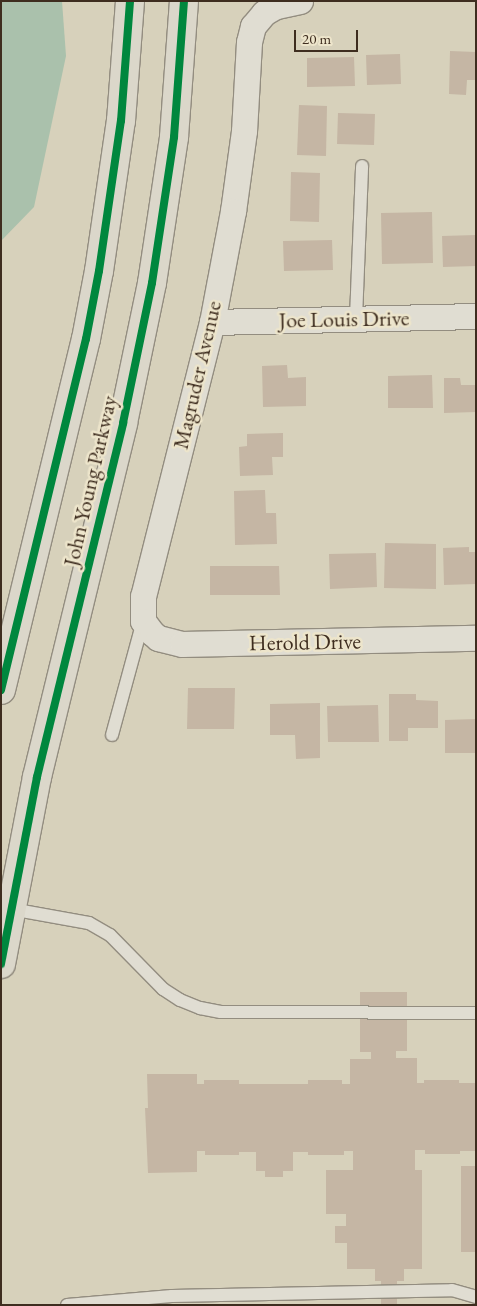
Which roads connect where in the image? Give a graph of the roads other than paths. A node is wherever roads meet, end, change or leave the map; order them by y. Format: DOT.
graph roads {
  1 [pos="130,1"];
  2 [pos="184,1"];
  3 [pos="300,1"];
  4 [pos="362,166"];
  5 [pos="476,316"];
  6 [pos="356,318"];
  7 [pos="212,322"];
  8 [pos="143,621"];
  9 [pos="476,638"];
  10 [pos="1,690"];
  11 [pos="112,735"];
  12 [pos="11,909"];
  13 [pos="1,964"];
  14 [pos="476,1013"];
  15 [pos="476,1296"];
  16 [pos="67,1305"];
  1 -- 10 [label="main road, John Young Parkway"];
  2 -- 12 [label="main road, John Young Parkway"];
  3 -- 7 [label="street, Magruder Avenue"];
  4 -- 6 [label="lane"];
  5 -- 6 [label="street, Joe Louis Drive"];
  6 -- 7 [label="street, Joe Louis Drive"];
  7 -- 8 [label="street, Magruder Avenue"];
  8 -- 9 [label="street, Herold Drive"];
  8 -- 11 [label="lane, Magruder Avenue"];
  12 -- 13 [label="main road, John Young Parkway"];
  12 -- 14 [label="lane"];
  15 -- 16 [label="lane"];
}
